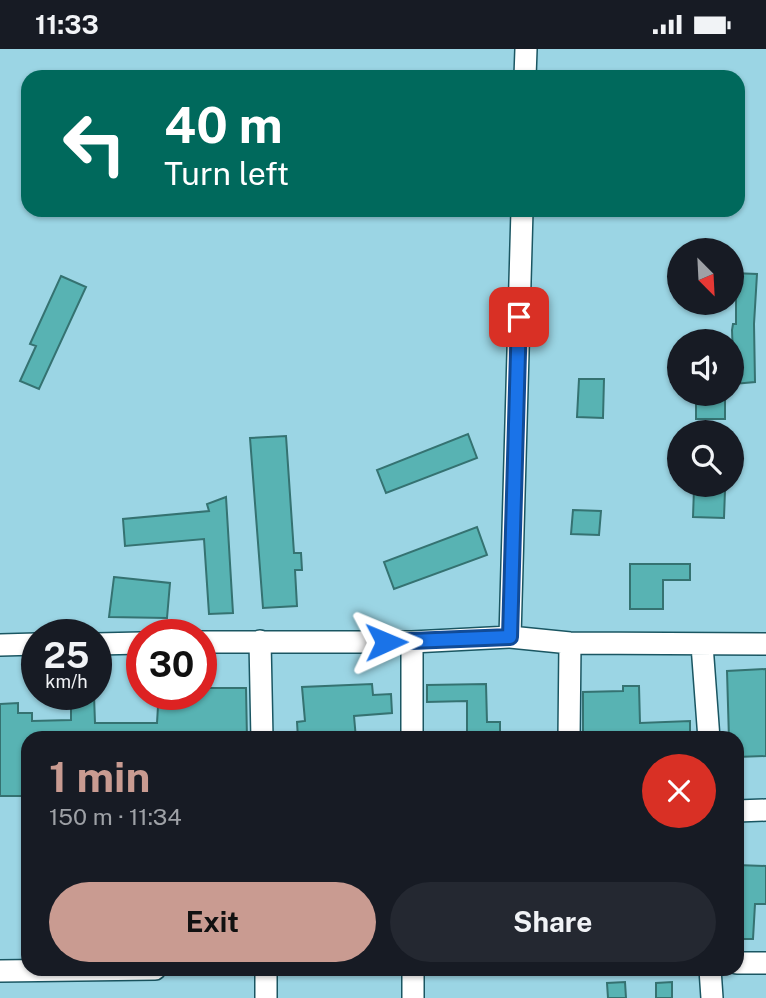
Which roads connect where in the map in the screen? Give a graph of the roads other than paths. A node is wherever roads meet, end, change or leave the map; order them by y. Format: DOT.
graph roads {
  1 [pos="526,49"];
  2 [pos="525,70"];
  3 [pos="522,217"];
  4 [pos="510,637"];
  5 [pos="260,641"];
  6 [pos="217,642"];
  7 [pos="412,642"];
  8 [pos="570,643"];
  9 [pos="21,644"];
  10 [pos="766,644"];
  11 [pos="0,645"];
  12 [pos="702,645"];
  13 [pos="262,731"];
  14 [pos="412,731"];
  15 [pos="569,731"];
  16 [pos="708,731"];
  17 [pos="766,810"];
  18 [pos="744,811"];
  19 [pos="744,963"];
  20 [pos="766,963"];
  21 [pos="0,971"];
  22 [pos="21,971"];
  23 [pos="266,976"];
  24 [pos="413,976"];
  25 [pos="710,976"];
  26 [pos="266,998"];
  27 [pos="413,998"];
  28 [pos="712,998"];
  1 -- 2 [label="street"];
  3 -- 4 [label="street"];
  4 -- 7 [label="street"];
  4 -- 8 [label="street"];
  5 -- 6 [label="street"];
  5 -- 7 [label="street"];
  5 -- 13 [label="street"];
  7 -- 14 [label="street"];
  8 -- 12 [label="street"];
  8 -- 15 [label="street"];
  9 -- 11 [label="street"];
  10 -- 12 [label="street"];
  12 -- 16 [label="street"];
  17 -- 18 [label="street"];
  19 -- 20 [label="street"];
  21 -- 22 [label="street"];
  23 -- 26 [label="street"];
  24 -- 27 [label="street"];
  25 -- 28 [label="street"];
}
